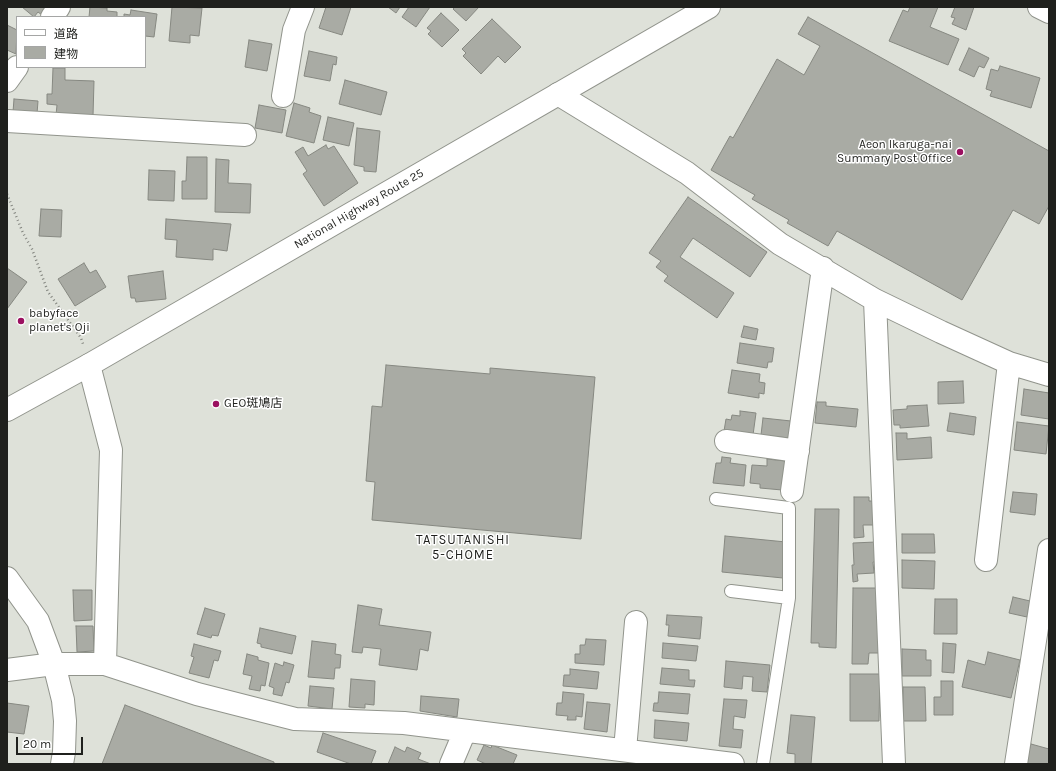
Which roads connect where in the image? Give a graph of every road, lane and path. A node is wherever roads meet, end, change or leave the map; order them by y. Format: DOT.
graph roads {
  1 [pos="59,7"];
  2 [pos="303,7"];
  3 [pos="709,7"];
  4 [pos="1039,7"];
  5 [pos="1049,12"];
  6 [pos="53,16"];
  7 [pos="16,68"];
  8 [pos="7,81"];
  9 [pos="558,94"];
  10 [pos="283,96"];
  11 [pos="7,121"];
  12 [pos="245,135"];
  13 [pos="7,194"];
  14 [pos="823,268"];
  15 [pos="875,300"];
  16 [pos="1009,363"];
  17 [pos="89,365"];
  18 [pos="1049,375"];
  19 [pos="7,410"];
  20 [pos="726,441"];
  21 [pos="798,451"];
  22 [pos="792,491"];
  23 [pos="716,499"];
  24 [pos="1049,550"];
  25 [pos="986,560"];
  26 [pos="7,578"];
  27 [pos="731,591"];
  28 [pos="790,598"];
  29 [pos="636,622"];
  30 [pos="54,664"];
  31 [pos="105,664"];
  32 [pos="7,670"];
  33 [pos="465,731"];
  34 [pos="626,750"];
  35 [pos="700,762"];
  36 [pos="62,764"];
  37 [pos="451,764"];
  38 [pos="733,764"];
  39 [pos="763,764"];
  40 [pos="894,764"];
  41 [pos="1016,764"];
  1 -- 6 [label="main road"];
  2 -- 10 [label="main road"];
  3 -- 9 [label="main road, National Highway Route 25"];
  4 -- 5 [label="main road"];
  7 -- 8 [label="main road"];
  9 -- 14 [label="main road"];
  9 -- 17 [label="main road, National Highway Route 25"];
  11 -- 12 [label="main road"];
  13 -- 17 [label="path"];
  14 -- 15 [label="main road"];
  14 -- 21 [label="main road"];
  15 -- 16 [label="main road"];
  15 -- 40 [label="main road"];
  16 -- 18 [label="main road"];
  16 -- 25 [label="main road"];
  17 -- 19 [label="main road, National Highway Route 25"];
  17 -- 31 [label="main road"];
  20 -- 21 [label="main road"];
  21 -- 22 [label="main road"];
  23 -- 28 [label="lane"];
  24 -- 41 [label="main road"];
  26 -- 30 [label="main road"];
  27 -- 28 [label="lane"];
  28 -- 39 [label="lane"];
  29 -- 34 [label="main road"];
  30 -- 31 [label="main road"];
  30 -- 32 [label="main road"];
  30 -- 36 [label="main road"];
  31 -- 33 [label="main road"];
  33 -- 34 [label="main road"];
  33 -- 37 [label="main road"];
  34 -- 35 [label="main road"];
  35 -- 38 [label="main road"];
}
